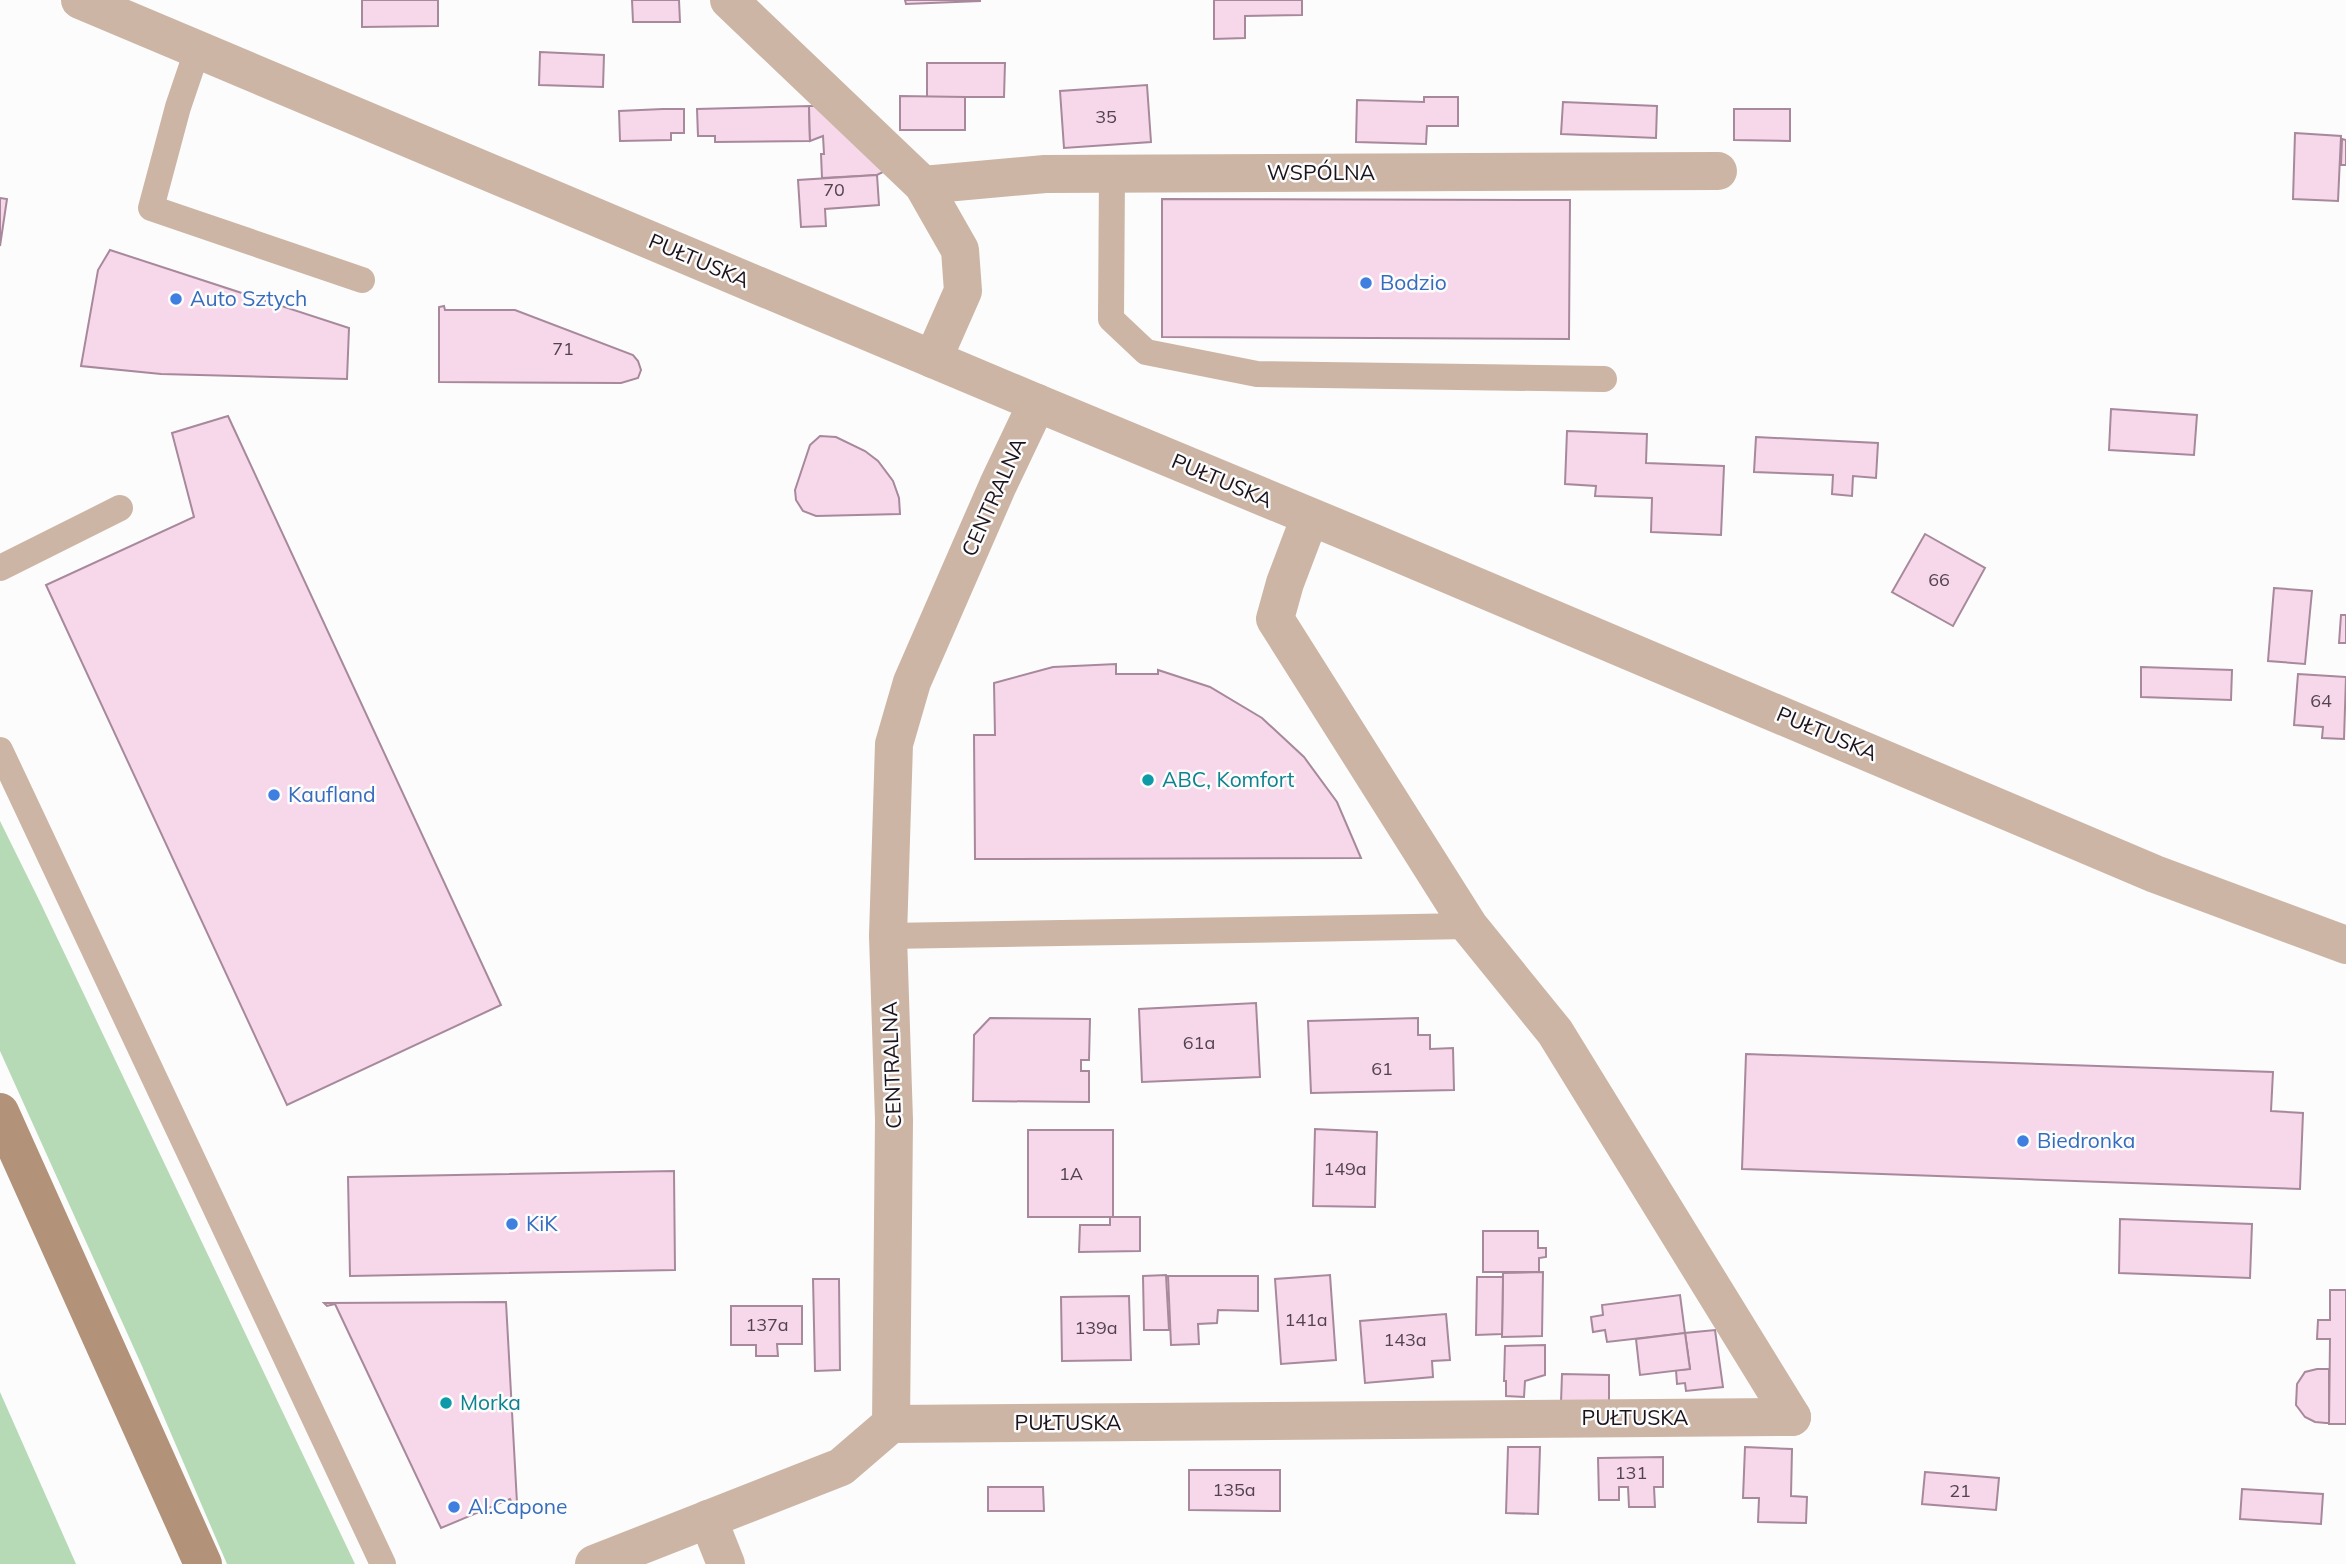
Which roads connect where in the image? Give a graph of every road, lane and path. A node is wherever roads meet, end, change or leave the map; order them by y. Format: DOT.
graph roads {
  1 [pos="729,0"];
  2 [pos="80,1"];
  3 [pos="197,51"];
  4 [pos="1718,171"];
  5 [pos="1112,174"];
  6 [pos="923,185"];
  7 [pos="362,280"];
  8 [pos="933,359"];
  9 [pos="1604,379"];
  10 [pos="1037,403"];
  11 [pos="120,508"];
  12 [pos="1310,517"];
  13 [pos="0,568"];
  14 [pos="0,750"];
  15 [pos="1469,926"];
  16 [pos="888,936"];
  17 [pos="2346,945"];
  18 [pos="0,1112"];
  19 [pos="891,1424"];
  20 [pos="708,1519"];
  21 [pos="203,1564"];
  22 [pos="383,1564"];
  23 [pos="594,1564"];
  24 [pos="726,1564"];
  1 -- 6 [label="street"];
  2 -- 3 [label="street, PUŁTUSKA"];
  3 -- 7 [label="lane"];
  3 -- 8 [label="street, PUŁTUSKA"];
  4 -- 5 [label="street, WSPÓLNA"];
  5 -- 6 [label="street, WSPÓLNA"];
  5 -- 9 [label="lane"];
  6 -- 8 [label="street"];
  8 -- 10 [label="street, PUŁTUSKA"];
  10 -- 12 [label="street, PUŁTUSKA"];
  10 -- 16 [label="street, CENTRALNA"];
  11 -- 13 [label="lane"];
  12 -- 15 [label="street, PUŁTUSKA"];
  12 -- 17 [label="street, PUŁTUSKA"];
  14 -- 22 [label="lane"];
  15 -- 16 [label="lane"];
  15 -- 19 [label="street, PUŁTUSKA"];
  16 -- 19 [label="street, CENTRALNA"];
  18 -- 21 [label="main road"];
  19 -- 20 [label="street"];
  20 -- 23 [label="street"];
  20 -- 24 [label="street"];
}
